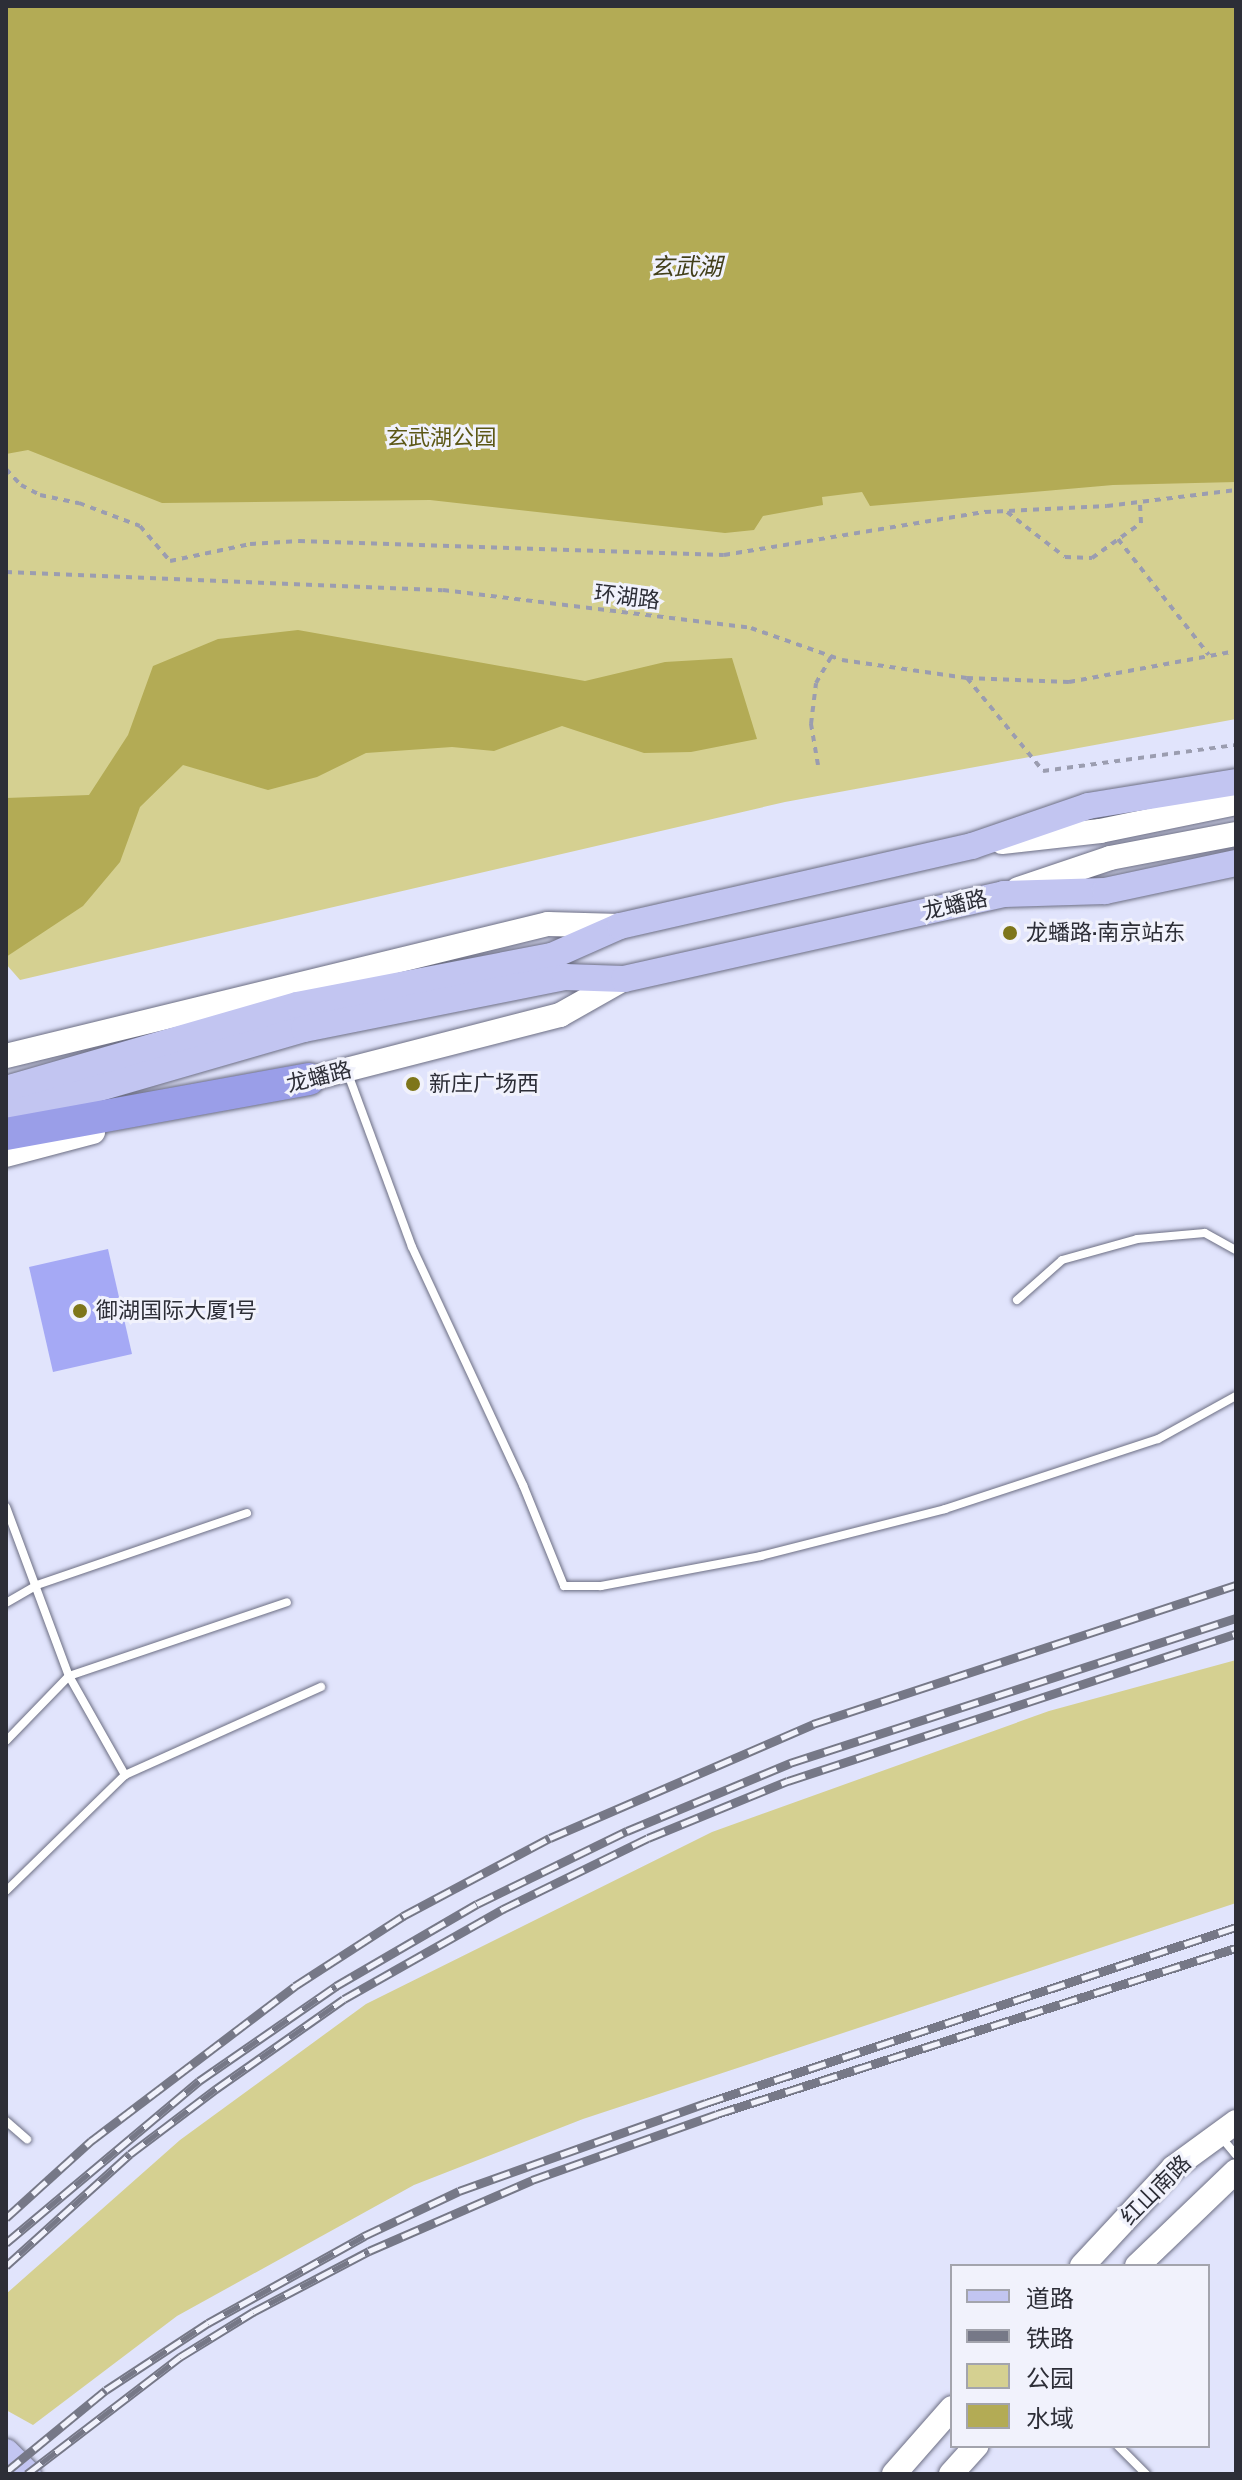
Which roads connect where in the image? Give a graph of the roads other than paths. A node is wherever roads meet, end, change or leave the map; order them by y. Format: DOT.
graph roads {
  1 [pos="1236,782"];
  2 [pos="1236,803"];
  3 [pos="1236,834"];
  4 [pos="972,846"];
  5 [pos="1236,863"];
  6 [pos="1004,894"];
  7 [pos="620,926"];
  8 [pos="559,966"];
  9 [pos="624,979"];
  10 [pos="6,1056"];
  11 [pos="347,1070"];
  12 [pos="309,1079"];
  13 [pos="6,1089"];
  14 [pos="6,1115"];
  15 [pos="6,1134"];
  16 [pos="6,1155"];
  17 [pos="1236,1250"];
  18 [pos="1017,1300"];
  19 [pos="1236,1396"];
  20 [pos="6,1507"];
  21 [pos="247,1513"];
  22 [pos="37,1585"];
  23 [pos="287,1602"];
  24 [pos="6,1603"];
  25 [pos="69,1676"];
  26 [pos="321,1687"];
  27 [pos="6,1741"];
  28 [pos="125,1775"];
  29 [pos="6,1891"];
  30 [pos="6,2121"];
  31 [pos="1227,2128"];
  32 [pos="27,2139"];
  33 [pos="1236,2155"];
  34 [pos="1236,2171"];
  35 [pos="1084,2264"];
  36 [pos="1139,2264"];
  37 [pos="950,2410"];
  38 [pos="974,2448"];
  39 [pos="1120,2448"];
  40 [pos="6,2452"];
  41 [pos="28,2474"];
  42 [pos="894,2474"];
  43 [pos="951,2474"];
  44 [pos="1146,2474"];
  1 -- 4 [label="main road, 龙蟠路"];
  2 -- 4 [label="street, 龙蟠路"];
  3 -- 6 [label="street, 龙蟠路"];
  4 -- 7 [label="main road, 龙蟠路"];
  5 -- 6 [label="main road, 龙蟠路"];
  6 -- 9 [label="main road, 龙蟠路"];
  7 -- 8 [label="main road, 龙蟠路"];
  7 -- 10 [label="street, 龙蟠路"];
  8 -- 9 [label="main road, 龙蟠路"];
  8 -- 13 [label="main road, 龙蟠路"];
  8 -- 14 [label="main road, 龙蟠路"];
  9 -- 11 [label="street, 龙蟠路"];
  11 -- 12 [label="street, 龙蟠路"];
  11 -- 19 [label="lane"];
  12 -- 15 [label="highway"];
  12 -- 16 [label="street, 龙蟠路"];
  17 -- 18 [label="lane"];
  20 -- 22 [label="lane"];
  21 -- 22 [label="lane"];
  22 -- 24 [label="lane"];
  22 -- 25 [label="lane"];
  23 -- 25 [label="lane"];
  25 -- 27 [label="lane"];
  25 -- 28 [label="lane"];
  26 -- 28 [label="lane"];
  28 -- 29 [label="lane"];
  30 -- 32 [label="lane"];
  31 -- 33 [label="lane"];
  31 -- 35 [label="street, 红山南路"];
  34 -- 36 [label="street, 红山南路"];
  37 -- 42 [label="street"];
  38 -- 43 [label="street"];
  39 -- 44 [label="lane"];
  40 -- 41 [label="main road"];
}
